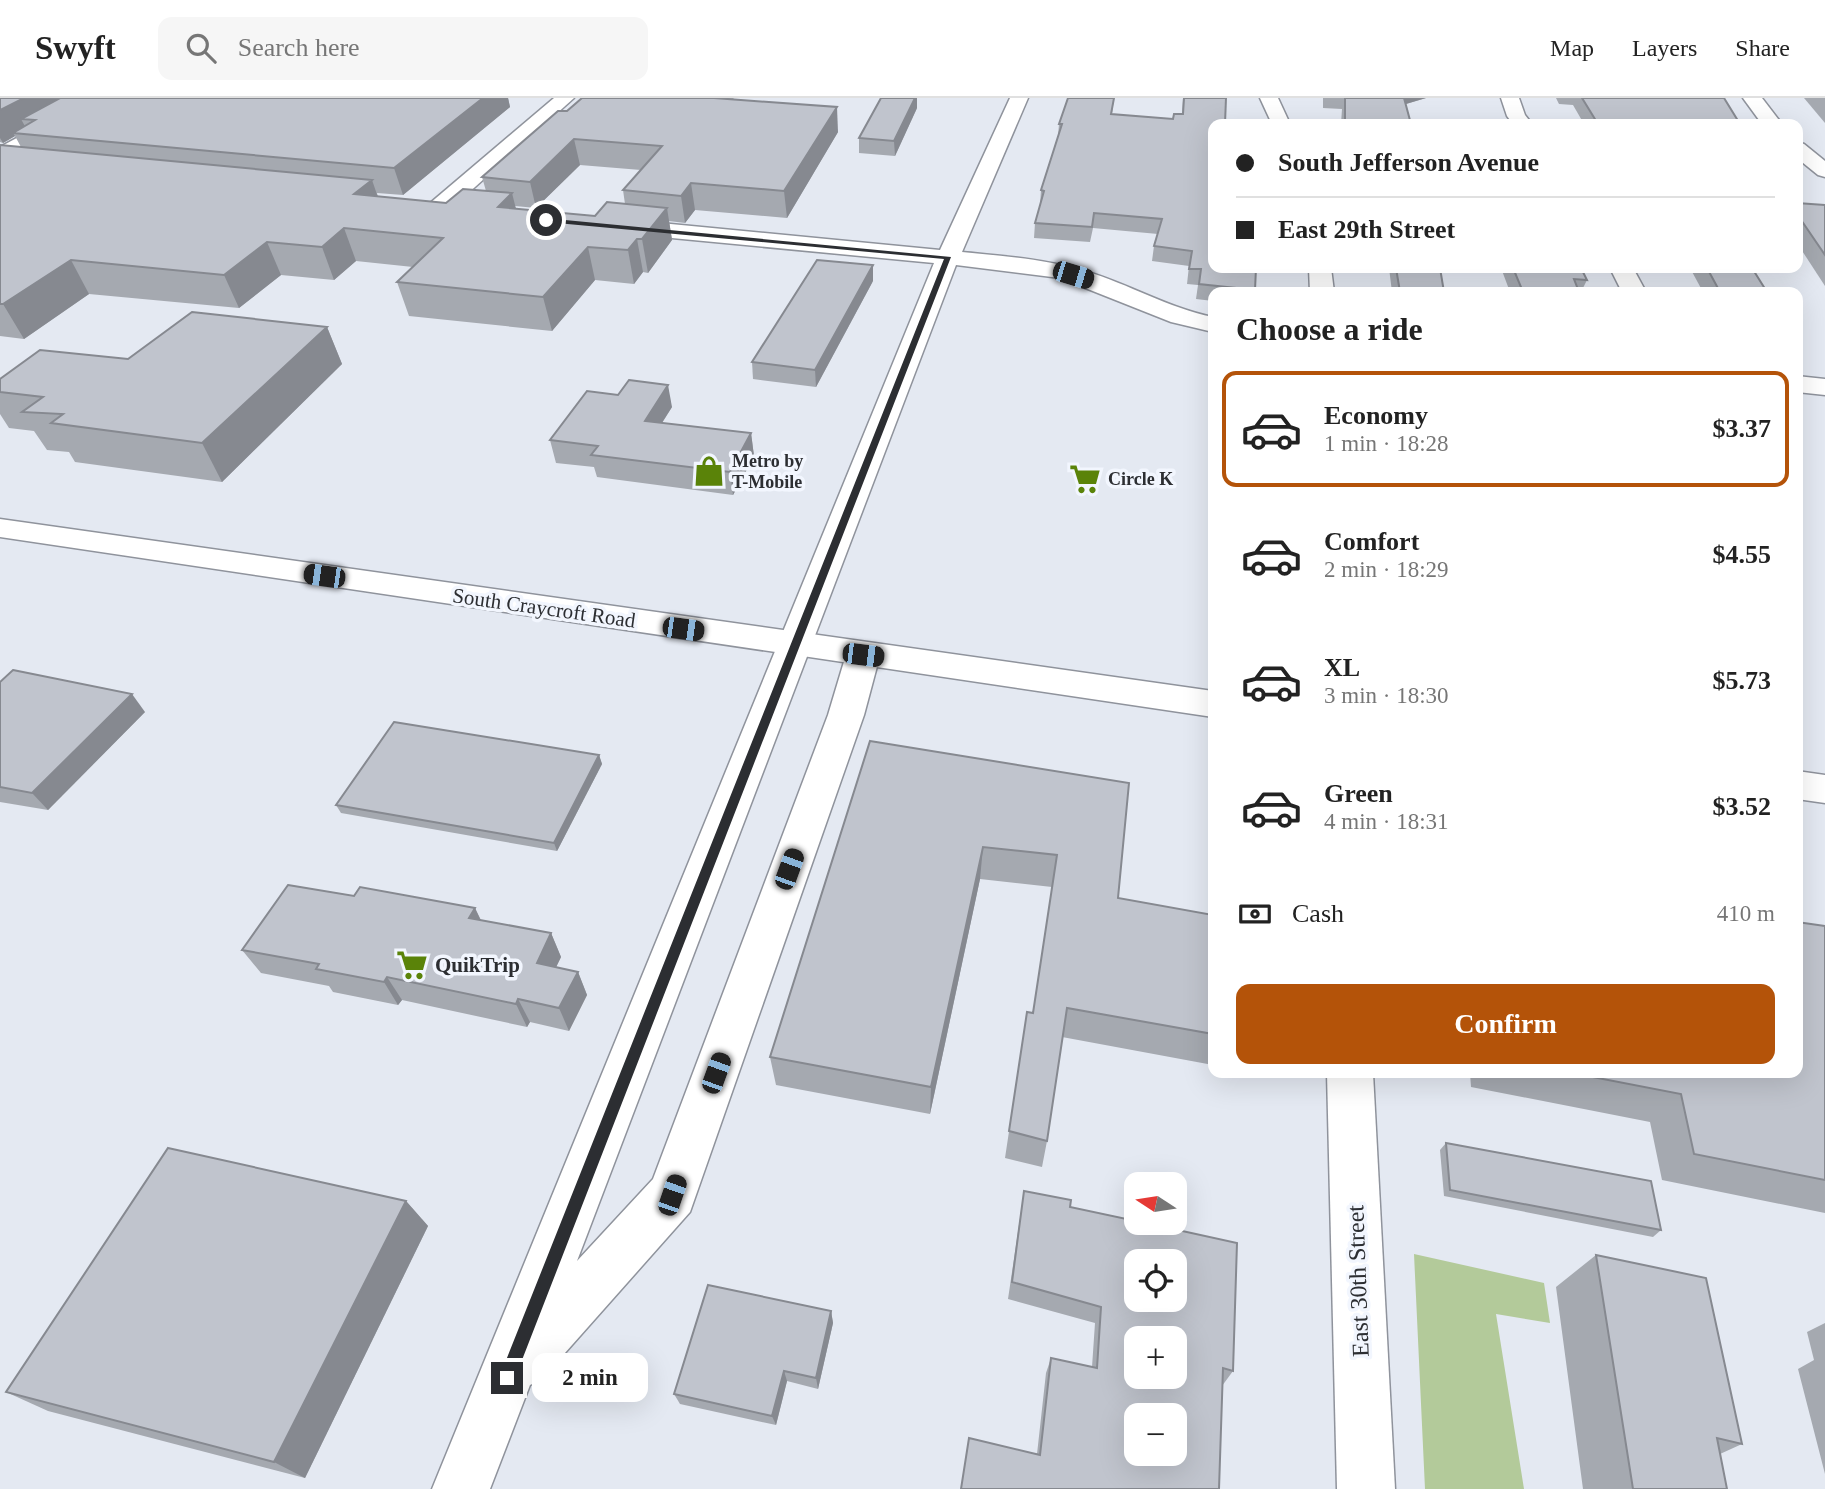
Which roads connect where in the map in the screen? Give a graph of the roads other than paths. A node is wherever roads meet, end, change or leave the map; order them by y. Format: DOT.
graph roads {
  1 [pos="105,98"];
  2 [pos="565,98"];
  3 [pos="1019,98"];
  4 [pos="1269,98"];
  5 [pos="1510,98"];
  6 [pos="1752,98"];
  7 [pos="1280,119"];
  8 [pos="1519,119"];
  9 [pos="1768,119"];
  10 [pos="1803,153"];
  11 [pos="0,155"];
  12 [pos="0,166"];
  13 [pos="26,169"];
  14 [pos="1825,171"];
  15 [pos="464,212"];
  16 [pos="599,225"];
  17 [pos="948,257"];
  18 [pos="1208,324"];
  19 [pos="1803,385"];
  20 [pos="1825,387"];
  21 [pos="0,528"];
  22 [pos="794,645"];
  23 [pos="863,655"];
  24 [pos="1208,703"];
  25 [pos="1803,786"];
  26 [pos="1825,789"];
  27 [pos="1350,1078"];
  28 [pos="507,1378"];
  29 [pos="461,1489"];
  30 [pos="1366,1489"];
  1 -- 11 [label="street"];
  2 -- 15 [label="street"];
  3 -- 17 [label="street"];
  4 -- 7 [label="street"];
  5 -- 8 [label="street"];
  6 -- 9 [label="street"];
  10 -- 14 [label="street"];
  12 -- 13 [label="street"];
  16 -- 17 [label="street"];
  17 -- 18 [label="street"];
  17 -- 22 [label="street"];
  19 -- 20 [label="street"];
  21 -- 22 [label="street, South Craycroft Road"];
  22 -- 23 [label="street, South Craycroft Road"];
  22 -- 28 [label="street"];
  23 -- 24 [label="street, South Craycroft Road"];
  23 -- 28 [label="street"];
  25 -- 26 [label="street"];
  27 -- 30 [label="street, East 30th Street"];
  28 -- 29 [label="street"];
}
